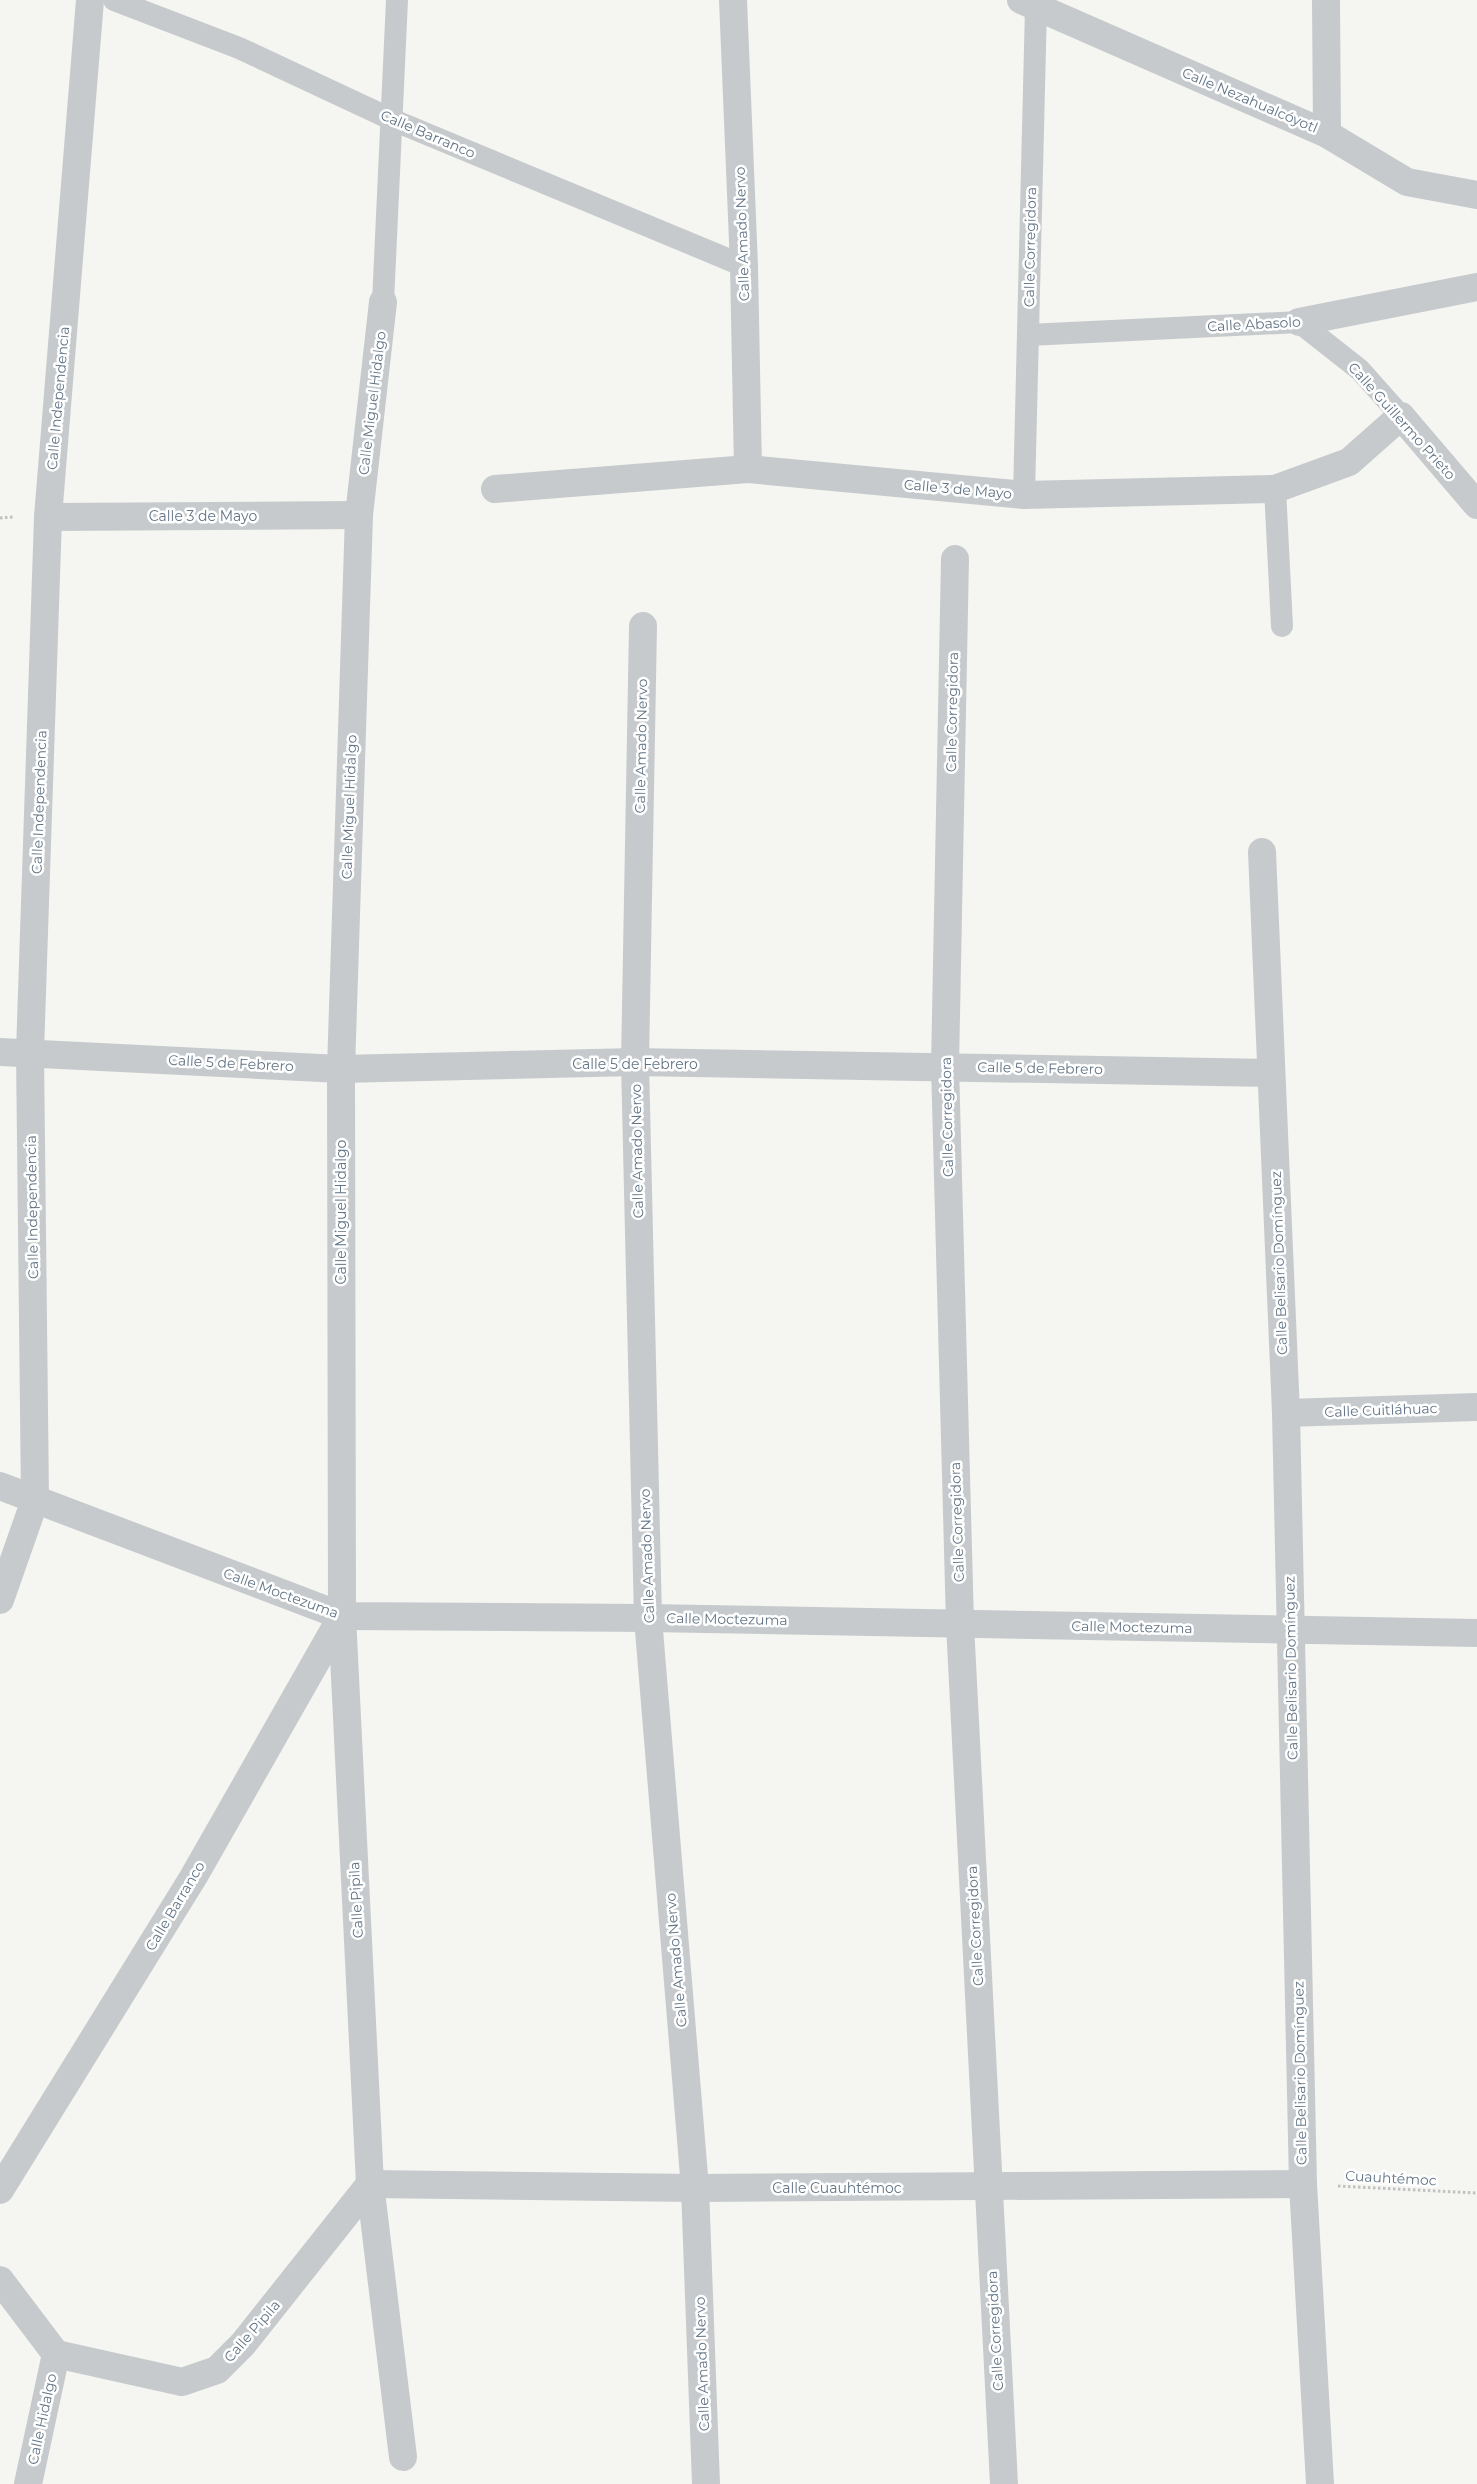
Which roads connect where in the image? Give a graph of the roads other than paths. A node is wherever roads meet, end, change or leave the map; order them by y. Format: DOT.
graph roads {
  1 [pos="90,0"];
  2 [pos="114,0"];
  3 [pos="397,0"];
  4 [pos="733,0"];
  5 [pos="1326,0"];
  6 [pos="1031,2"];
  7 [pos="392,120"];
  8 [pos="1327,134"];
  9 [pos="1477,195"];
  10 [pos="744,266"];
  11 [pos="1477,287"];
  12 [pos="383,302"];
  13 [pos="1299,322"];
  14 [pos="1028,335"];
  15 [pos="1401,416"];
  16 [pos="748,469"];
  17 [pos="495,489"];
  18 [pos="1275,489"];
  19 [pos="1024,495"];
  20 [pos="1477,505"];
  21 [pos="359,515"];
  22 [pos="48,517"];
  23 [pos="955,559"];
  24 [pos="643,626"];
  25 [pos="1282,626"];
  26 [pos="1262,852"];
  27 [pos="0,1052"];
  28 [pos="30,1052"];
  29 [pos="635,1062"];
  30 [pos="945,1066"];
  31 [pos="340,1069"];
  32 [pos="1271,1073"];
  33 [pos="1477,1407"];
  34 [pos="1286,1413"];
  35 [pos="0,1486"];
  36 [pos="35,1500"];
  37 [pos="0,1600"];
  38 [pos="342,1616"];
  39 [pos="648,1618"];
  40 [pos="960,1624"];
  41 [pos="1289,1629"];
  42 [pos="1477,1633"];
  43 [pos="370,2184"];
  44 [pos="1303,2184"];
  45 [pos="695,2188"];
  46 [pos="988,2188"];
  47 [pos="0,2190"];
  48 [pos="0,2280"];
  49 [pos="56,2354"];
  50 [pos="403,2457"];
  51 [pos="28,2484"];
  52 [pos="706,2484"];
  53 [pos="1004,2484"];
  54 [pos="1320,2484"];
  1 -- 22 [label="street, Calle Independencia"];
  2 -- 7 [label="lane, Calle Barranco"];
  3 -- 7 [label="lane, Calle Miguel Hidalgo"];
  4 -- 10 [label="street, Calle Amado Nervo"];
  5 -- 8 [label="street"];
  6 -- 8 [label="street, Calle Nezahualcóyotl"];
  6 -- 14 [label="lane, Calle Corregidora"];
  7 -- 10 [label="lane, Calle Barranco"];
  7 -- 12 [label="lane, Calle Miguel Hidalgo"];
  8 -- 9 [label="street, Calle Nezahualcóyotl"];
  10 -- 16 [label="street, Calle Amado Nervo"];
  11 -- 13 [label="street, Calle Abasolo"];
  12 -- 21 [label="street, Calle Miguel Hidalgo"];
  13 -- 14 [label="lane, Calle Abasolo"];
  13 -- 15 [label="lane, Calle Guillermo Prieto"];
  14 -- 19 [label="lane, Calle Corregidora"];
  15 -- 18 [label="street, Calle 3 de Mayo"];
  15 -- 20 [label="street, Calle Guillermo Prieto"];
  16 -- 17 [label="street, Calle 3 de Mayo"];
  16 -- 19 [label="street, Calle 3 de Mayo"];
  18 -- 19 [label="street, Calle 3 de Mayo"];
  18 -- 25 [label="lane"];
  21 -- 22 [label="street, Calle 3 de Mayo"];
  21 -- 31 [label="street, Calle Miguel Hidalgo"];
  22 -- 28 [label="street, Calle Independencia"];
  23 -- 30 [label="street, Calle Corregidora"];
  24 -- 29 [label="street, Calle Amado Nervo"];
  26 -- 32 [label="street, Calle Belisario Domínguez"];
  27 -- 28 [label="street, Calle 5 de Febrero"];
  28 -- 31 [label="street, Calle 5 de Febrero"];
  28 -- 36 [label="street, Calle Independencia"];
  29 -- 30 [label="street, Calle 5 de Febrero"];
  29 -- 31 [label="street, Calle 5 de Febrero"];
  29 -- 39 [label="street, Calle Amado Nervo"];
  30 -- 32 [label="street, Calle 5 de Febrero"];
  30 -- 40 [label="street, Calle Corregidora"];
  31 -- 38 [label="street, Calle Miguel Hidalgo"];
  32 -- 34 [label="street, Calle Belisario Domínguez"];
  33 -- 34 [label="street, Calle Cuitláhuac"];
  34 -- 41 [label="street, Calle Belisario Domínguez"];
  35 -- 36 [label="street, Calle Moctezuma"];
  36 -- 37 [label="street, Calle Independencia"];
  36 -- 38 [label="street, Calle Moctezuma"];
  38 -- 39 [label="street, Calle Moctezuma"];
  38 -- 43 [label="street, Calle Pipila"];
  38 -- 47 [label="street, Calle Barranco"];
  39 -- 40 [label="street, Calle Moctezuma"];
  39 -- 45 [label="street, Calle Amado Nervo"];
  40 -- 41 [label="street, Calle Moctezuma"];
  40 -- 46 [label="street, Calle Corregidora"];
  41 -- 42 [label="street, Calle Moctezuma"];
  41 -- 44 [label="street, Calle Belisario Domínguez"];
  43 -- 45 [label="street, Calle Cuauhtémoc"];
  43 -- 49 [label="street, Calle Pipila"];
  43 -- 50 [label="street, Calle Pipila"];
  44 -- 46 [label="street, Calle Cuauhtémoc"];
  44 -- 54 [label="street, Calle Belisario Domínguez"];
  45 -- 46 [label="street, Calle Cuauhtémoc"];
  45 -- 52 [label="street, Calle Amado Nervo"];
  46 -- 53 [label="street, Calle Corregidora"];
  48 -- 49 [label="street"];
  49 -- 51 [label="street, Calle Hidalgo"];
}
